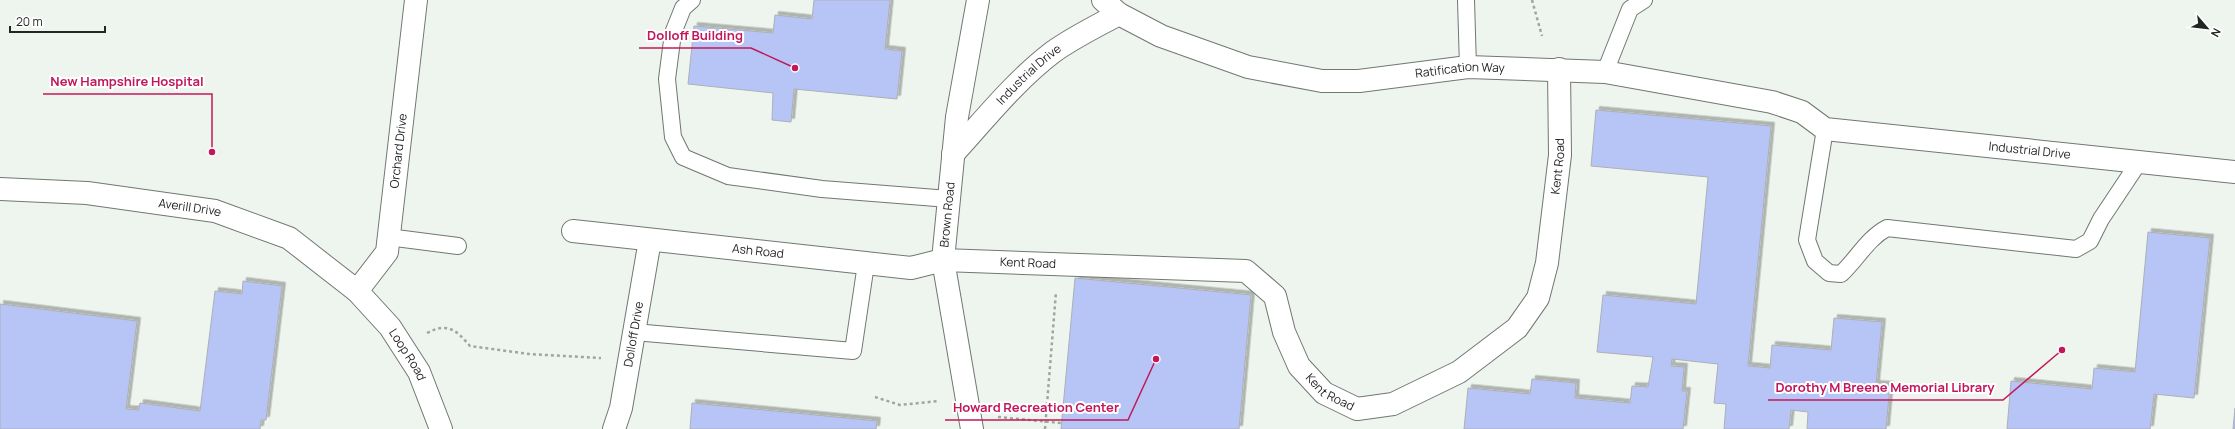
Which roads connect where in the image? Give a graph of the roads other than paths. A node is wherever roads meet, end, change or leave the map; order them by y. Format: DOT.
graph roads {
  1 [pos="416,0"];
  2 [pos="692,0"];
  3 [pos="978,0"];
  4 [pos="1466,0"];
  5 [pos="1644,0"];
  6 [pos="1111,7"];
  7 [pos="1468,67"];
  8 [pos="1559,69"];
  9 [pos="1605,72"];
  10 [pos="1824,129"];
  11 [pos="953,154"];
  12 [pos="2139,162"];
  13 [pos="2235,172"];
  14 [pos="0,189"];
  15 [pos="949,199"];
  16 [pos="573,231"];
  17 [pos="388,237"];
  18 [pos="650,240"];
  19 [pos="458,246"];
  20 [pos="943,260"];
  21 [pos="866,264"];
  22 [pos="357,291"];
  23 [pos="634,332"];
  24 [pos="441,429"];
  25 [pos="614,429"];
  26 [pos="972,429"];
  1 -- 17 [label="street, Orchard Drive"];
  2 -- 15 [label="lane"];
  3 -- 11 [label="street, Brown Road"];
  4 -- 7 [label="lane"];
  5 -- 9 [label="lane"];
  6 -- 7 [label="street, Ratification Way"];
  6 -- 11 [label="street, Industrial Drive"];
  7 -- 8 [label="street, Ratification Way"];
  8 -- 9 [label="street, Ratification Way"];
  8 -- 20 [label="street, Kent Road"];
  9 -- 10 [label="street, Ratification Way"];
  10 -- 12 [label="street, Industrial Drive"];
  10 -- 12 [label="lane"];
  11 -- 15 [label="street, Brown Road"];
  12 -- 13 [label="street, Industrial Drive"];
  14 -- 22 [label="street, Averill Drive"];
  15 -- 20 [label="street, Brown Road"];
  16 -- 18 [label="street, Ash Road"];
  17 -- 19 [label="lane"];
  17 -- 22 [label="street, Orchard Drive"];
  18 -- 21 [label="street, Ash Road"];
  18 -- 23 [label="street, Dolloff Drive"];
  20 -- 21 [label="street, Ash Road"];
  20 -- 26 [label="street, Brown Road"];
  21 -- 23 [label="lane"];
  22 -- 24 [label="street, Loop Road"];
  23 -- 25 [label="street, Dolloff Drive"];
}
